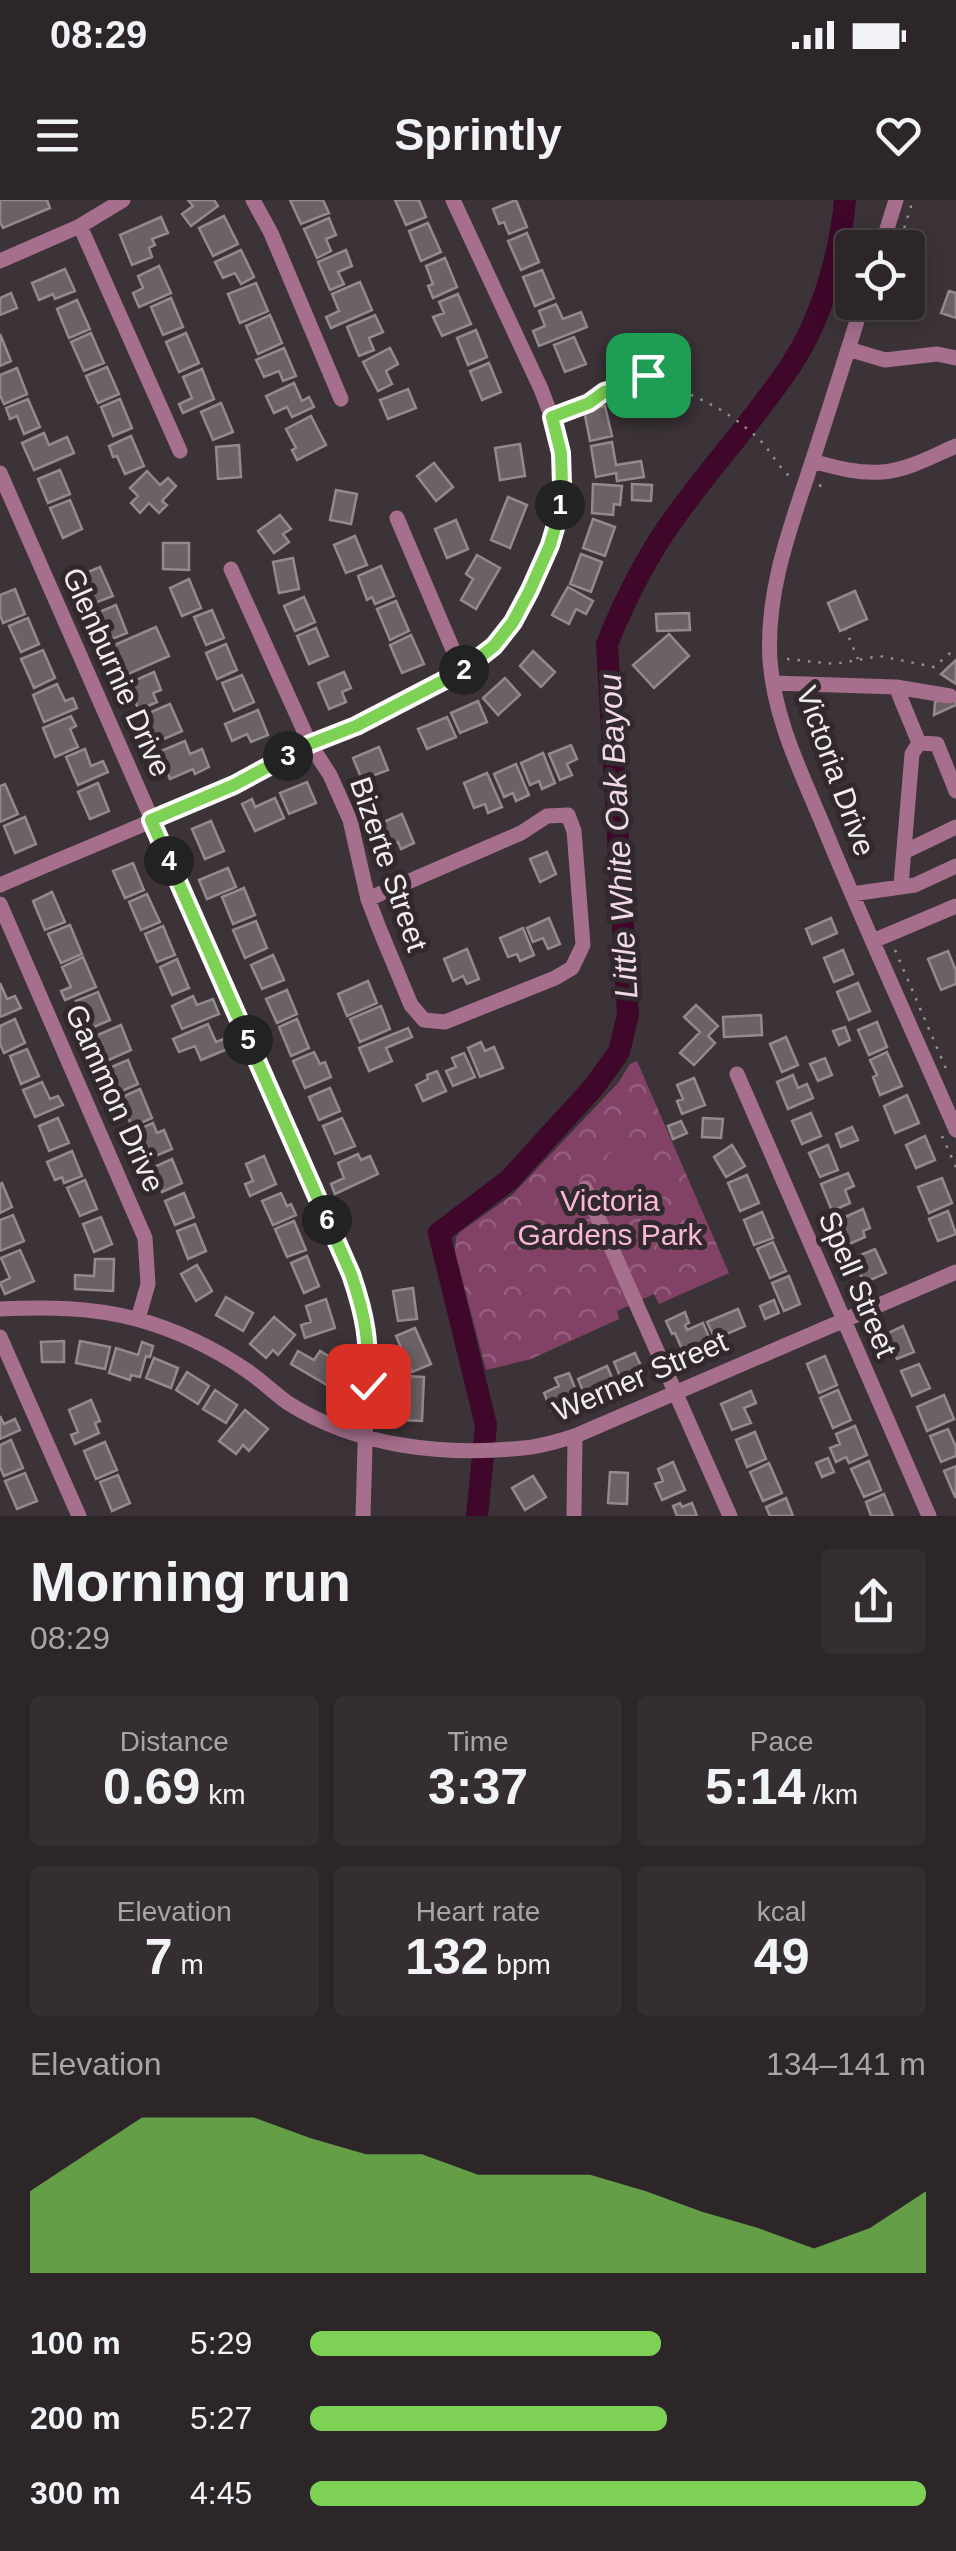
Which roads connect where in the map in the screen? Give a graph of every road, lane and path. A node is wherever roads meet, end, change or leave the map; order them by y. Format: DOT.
graph roads {
  1 [pos="122,200"];
  2 [pos="253,200"];
  3 [pos="453,200"];
  4 [pos="896,200"];
  5 [pos="913,200"];
  6 [pos="80,226"];
  7 [pos="887,230"];
  8 [pos="904,230"];
  9 [pos="0,242"];
  10 [pos="4,259"];
  11 [pos="858,320"];
  12 [pos="848,350"];
  13 [pos="956,358"];
  14 [pos="341,399"];
  15 [pos="549,410"];
  16 [pos="956,446"];
  17 [pos="180,451"];
  18 [pos="812,461"];
  19 [pos="0,473"];
  20 [pos="794,480"];
  21 [pos="396,518"];
  22 [pos="231,569"];
  23 [pos="845,628"];
  24 [pos="956,648"];
  25 [pos="787,659"];
  26 [pos="858,660"];
  27 [pos="462,671"];
  28 [pos="774,683"];
  29 [pos="896,686"];
  30 [pos="954,702"];
  31 [pos="919,743"];
  32 [pos="310,744"];
  33 [pos="956,791"];
  34 [pos="151,820"];
  35 [pos="956,826"];
  36 [pos="904,852"];
  37 [pos="956,866"];
  38 [pos="0,885"];
  39 [pos="902,885"];
  40 [pos="852,894"];
  41 [pos="368,898"];
  42 [pos="0,904"];
  43 [pos="956,906"];
  44 [pos="874,942"];
  45 [pos="892,944"];
  46 [pos="737,1074"];
  47 [pos="949,1076"];
  48 [pos="956,1130"];
  49 [pos="585,1188"];
  50 [pos="956,1272"];
  51 [pos="0,1309"];
  52 [pos="138,1319"];
  53 [pos="844,1319"];
  54 [pos="0,1337"];
  55 [pos="675,1392"];
  56 [pos="575,1436"];
  57 [pos="366,1438"];
  58 [pos="79,1516"];
  59 [pos="362,1516"];
  60 [pos="574,1516"];
  61 [pos="730,1516"];
  62 [pos="929,1516"];
  1 -- 6 [label="street"];
  2 -- 14 [label="street"];
  3 -- 15 [label="street"];
  4 -- 7 [label="street"];
  5 -- 8 [label="path"];
  6 -- 10 [label="street"];
  6 -- 17 [label="street"];
  9 -- 10 [label="street"];
  11 -- 12 [label="street, Victoria Drive"];
  12 -- 13 [label="street"];
  12 -- 18 [label="street, Victoria Drive"];
  15 -- 20 [label="path"];
  15 -- 27 [label="street"];
  16 -- 18 [label="street"];
  18 -- 28 [label="street, Victoria Drive"];
  19 -- 34 [label="street, Glenburnie Drive"];
  21 -- 27 [label="street"];
  22 -- 32 [label="street, Bizerte Street"];
  23 -- 26 [label="path"];
  24 -- 26 [label="path"];
  25 -- 26 [label="path"];
  27 -- 32 [label="street"];
  28 -- 29 [label="street"];
  28 -- 40 [label="street, Victoria Drive"];
  29 -- 30 [label="street"];
  29 -- 31 [label="street"];
  31 -- 33 [label="street"];
  31 -- 36 [label="street"];
  32 -- 34 [label="street"];
  32 -- 41 [label="street, Bizerte Street"];
  34 -- 38 [label="street"];
  34 -- 57 [label="street, Glenburnie Drive"];
  35 -- 36 [label="street"];
  36 -- 39 [label="street"];
  37 -- 39 [label="street"];
  39 -- 40 [label="street"];
  40 -- 44 [label="street, Victoria Drive"];
  41 -- 41 [label="street, Bizerte Street"];
  42 -- 52 [label="street, Gammon Drive"];
  43 -- 44 [label="street"];
  44 -- 48 [label="street, Victoria Drive"];
  45 -- 47 [label="path"];
  46 -- 53 [label="street, Spell Street"];
  49 -- 55 [label="street"];
  50 -- 53 [label="street, Werner Street"];
  51 -- 52 [label="street, Werner Street"];
  52 -- 57 [label="street, Werner Street"];
  53 -- 55 [label="street, Werner Street"];
  53 -- 62 [label="street, Spell Street"];
  54 -- 58 [label="street"];
  55 -- 56 [label="street, Werner Street"];
  55 -- 61 [label="street"];
  56 -- 57 [label="street, Werner Street"];
  56 -- 60 [label="street"];
  57 -- 59 [label="street, Glenburnie Drive"];
}
